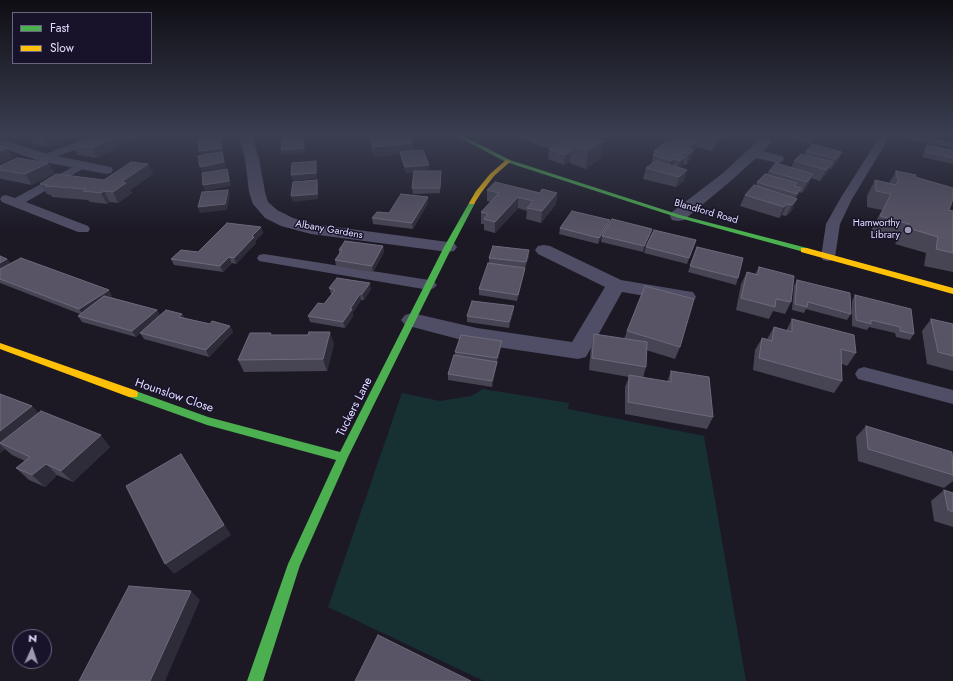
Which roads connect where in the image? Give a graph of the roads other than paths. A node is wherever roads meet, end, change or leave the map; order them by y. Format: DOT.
graph roads {
  1 [pos="77,168"];
  2 [pos="95,168"];
  3 [pos="253,168"];
  4 [pos="501,168"];
  5 [pos="526,168"];
  6 [pos="737,168"];
  7 [pos="865,168"];
  8 [pos="106,170"];
  9 [pos="678,216"];
  10 [pos="83,229"];
  11 [pos="448,247"];
  12 [pos="544,250"];
  13 [pos="828,257"];
  14 [pos="264,258"];
  15 [pos="616,285"];
  16 [pos="429,286"];
  17 [pos="953,291"];
  18 [pos="686,297"];
  19 [pos="412,320"];
  20 [pos="0,346"];
  21 [pos="864,374"];
  22 [pos="953,397"];
  23 [pos="343,457"];
  24 [pos="255,681"];
  1 -- 10 [label="lane"];
  2 -- 8 [label="street"];
  3 -- 11 [label="street, Albany Gardens"];
  4 -- 11 [label="street, Tuckers Lane"];
  5 -- 9 [label="street, Blandford Road"];
  6 -- 9 [label="street"];
  7 -- 13 [label="lane"];
  9 -- 13 [label="street, Blandford Road"];
  11 -- 16 [label="street, Tuckers Lane"];
  12 -- 15 [label="street"];
  13 -- 17 [label="street, Blandford Road"];
  14 -- 16 [label="lane"];
  15 -- 18 [label="street"];
  15 -- 19 [label="street"];
  16 -- 19 [label="street, Tuckers Lane"];
  19 -- 23 [label="street, Tuckers Lane"];
  20 -- 23 [label="street, Hounslow Close"];
  21 -- 22 [label="lane"];
  23 -- 24 [label="street, Tuckers Lane"];
}
